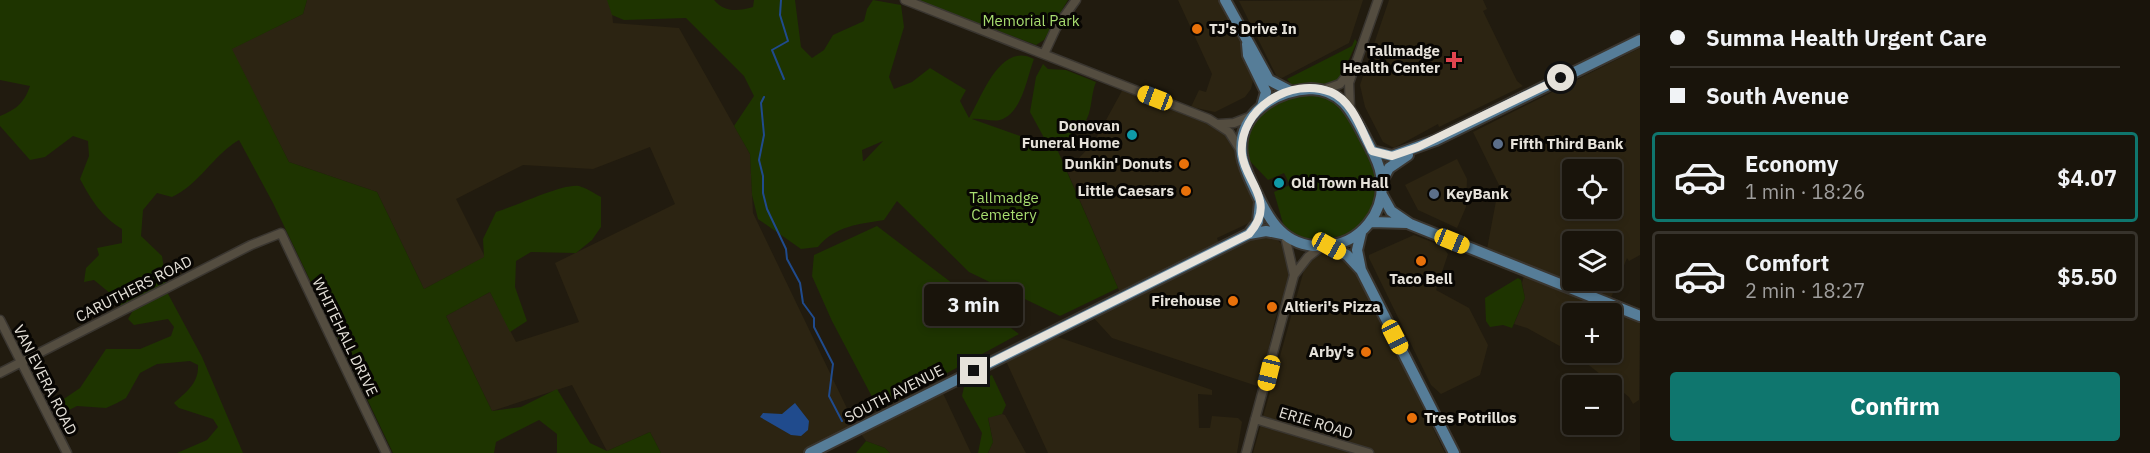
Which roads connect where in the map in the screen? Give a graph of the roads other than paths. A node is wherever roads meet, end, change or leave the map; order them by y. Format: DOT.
graph roads {
  1 [pos="905,0"];
  2 [pos="1076,0"];
  3 [pos="1225,0"];
  4 [pos="1378,0"];
  5 [pos="1640,40"];
  6 [pos="1247,44"];
  7 [pos="1044,54"];
  8 [pos="1354,66"];
  9 [pos="1323,90"];
  10 [pos="1290,91"];
  11 [pos="1262,106"];
  12 [pos="1350,109"];
  13 [pos="1252,116"];
  14 [pos="1218,124"];
  15 [pos="1418,147"];
  16 [pos="1372,151"];
  17 [pos="1242,154"];
  18 [pos="1382,182"];
  19 [pos="1382,194"];
  20 [pos="1260,201"];
  21 [pos="1371,222"];
  22 [pos="1410,224"];
  23 [pos="1361,232"];
  24 [pos="280,233"];
  25 [pos="1249,234"];
  26 [pos="1283,235"];
  27 [pos="1325,246"];
  28 [pos="1361,270"];
  29 [pos="1294,275"];
  30 [pos="1640,316"];
  31 [pos="0,320"];
  32 [pos="21,362"];
  33 [pos="0,373"];
  34 [pos="1255,419"];
  35 [pos="67,453"];
  36 [pos="386,453"];
  37 [pos="810,453"];
  38 [pos="1246,453"];
  39 [pos="1369,453"];
  40 [pos="1454,453"];
  1 -- 7 [label="street"];
  2 -- 7 [label="street"];
  3 -- 6 [label="main road"];
  4 -- 8 [label="street"];
  5 -- 15 [label="main road"];
  6 -- 10 [label="main road"];
  6 -- 11 [label="main road"];
  7 -- 14 [label="street"];
  8 -- 9 [label="street"];
  8 -- 12 [label="street"];
  9 -- 10 [label="main road"];
  9 -- 12 [label="main road"];
  10 -- 11 [label="main road"];
  11 -- 13 [label="main road"];
  12 -- 16 [label="main road"];
  13 -- 14 [label="street"];
  13 -- 17 [label="main road"];
  14 -- 17 [label="street"];
  15 -- 16 [label="main road"];
  15 -- 18 [label="main road"];
  16 -- 18 [label="main road"];
  17 -- 20 [label="main road"];
  18 -- 19 [label="main road"];
  19 -- 21 [label="main road"];
  19 -- 22 [label="main road"];
  20 -- 25 [label="main road"];
  20 -- 26 [label="main road"];
  21 -- 22 [label="main road"];
  21 -- 23 [label="main road"];
  22 -- 30 [label="main road"];
  23 -- 27 [label="main road"];
  23 -- 28 [label="main road"];
  24 -- 32 [label="street, CARUTHERS ROAD"];
  24 -- 36 [label="street, WHITEHALL DRIVE"];
  25 -- 26 [label="main road, SOUTH AVENUE"];
  25 -- 37 [label="main road, SOUTH AVENUE"];
  26 -- 27 [label="main road"];
  26 -- 29 [label="street"];
  27 -- 28 [label="main road"];
  27 -- 29 [label="street"];
  28 -- 40 [label="main road"];
  29 -- 34 [label="street"];
  31 -- 32 [label="street, VAN EVERA ROAD"];
  32 -- 33 [label="street, CARUTHERS ROAD"];
  32 -- 35 [label="street, VAN EVERA ROAD"];
  34 -- 38 [label="street"];
  34 -- 39 [label="street, ERIE ROAD"];
}
